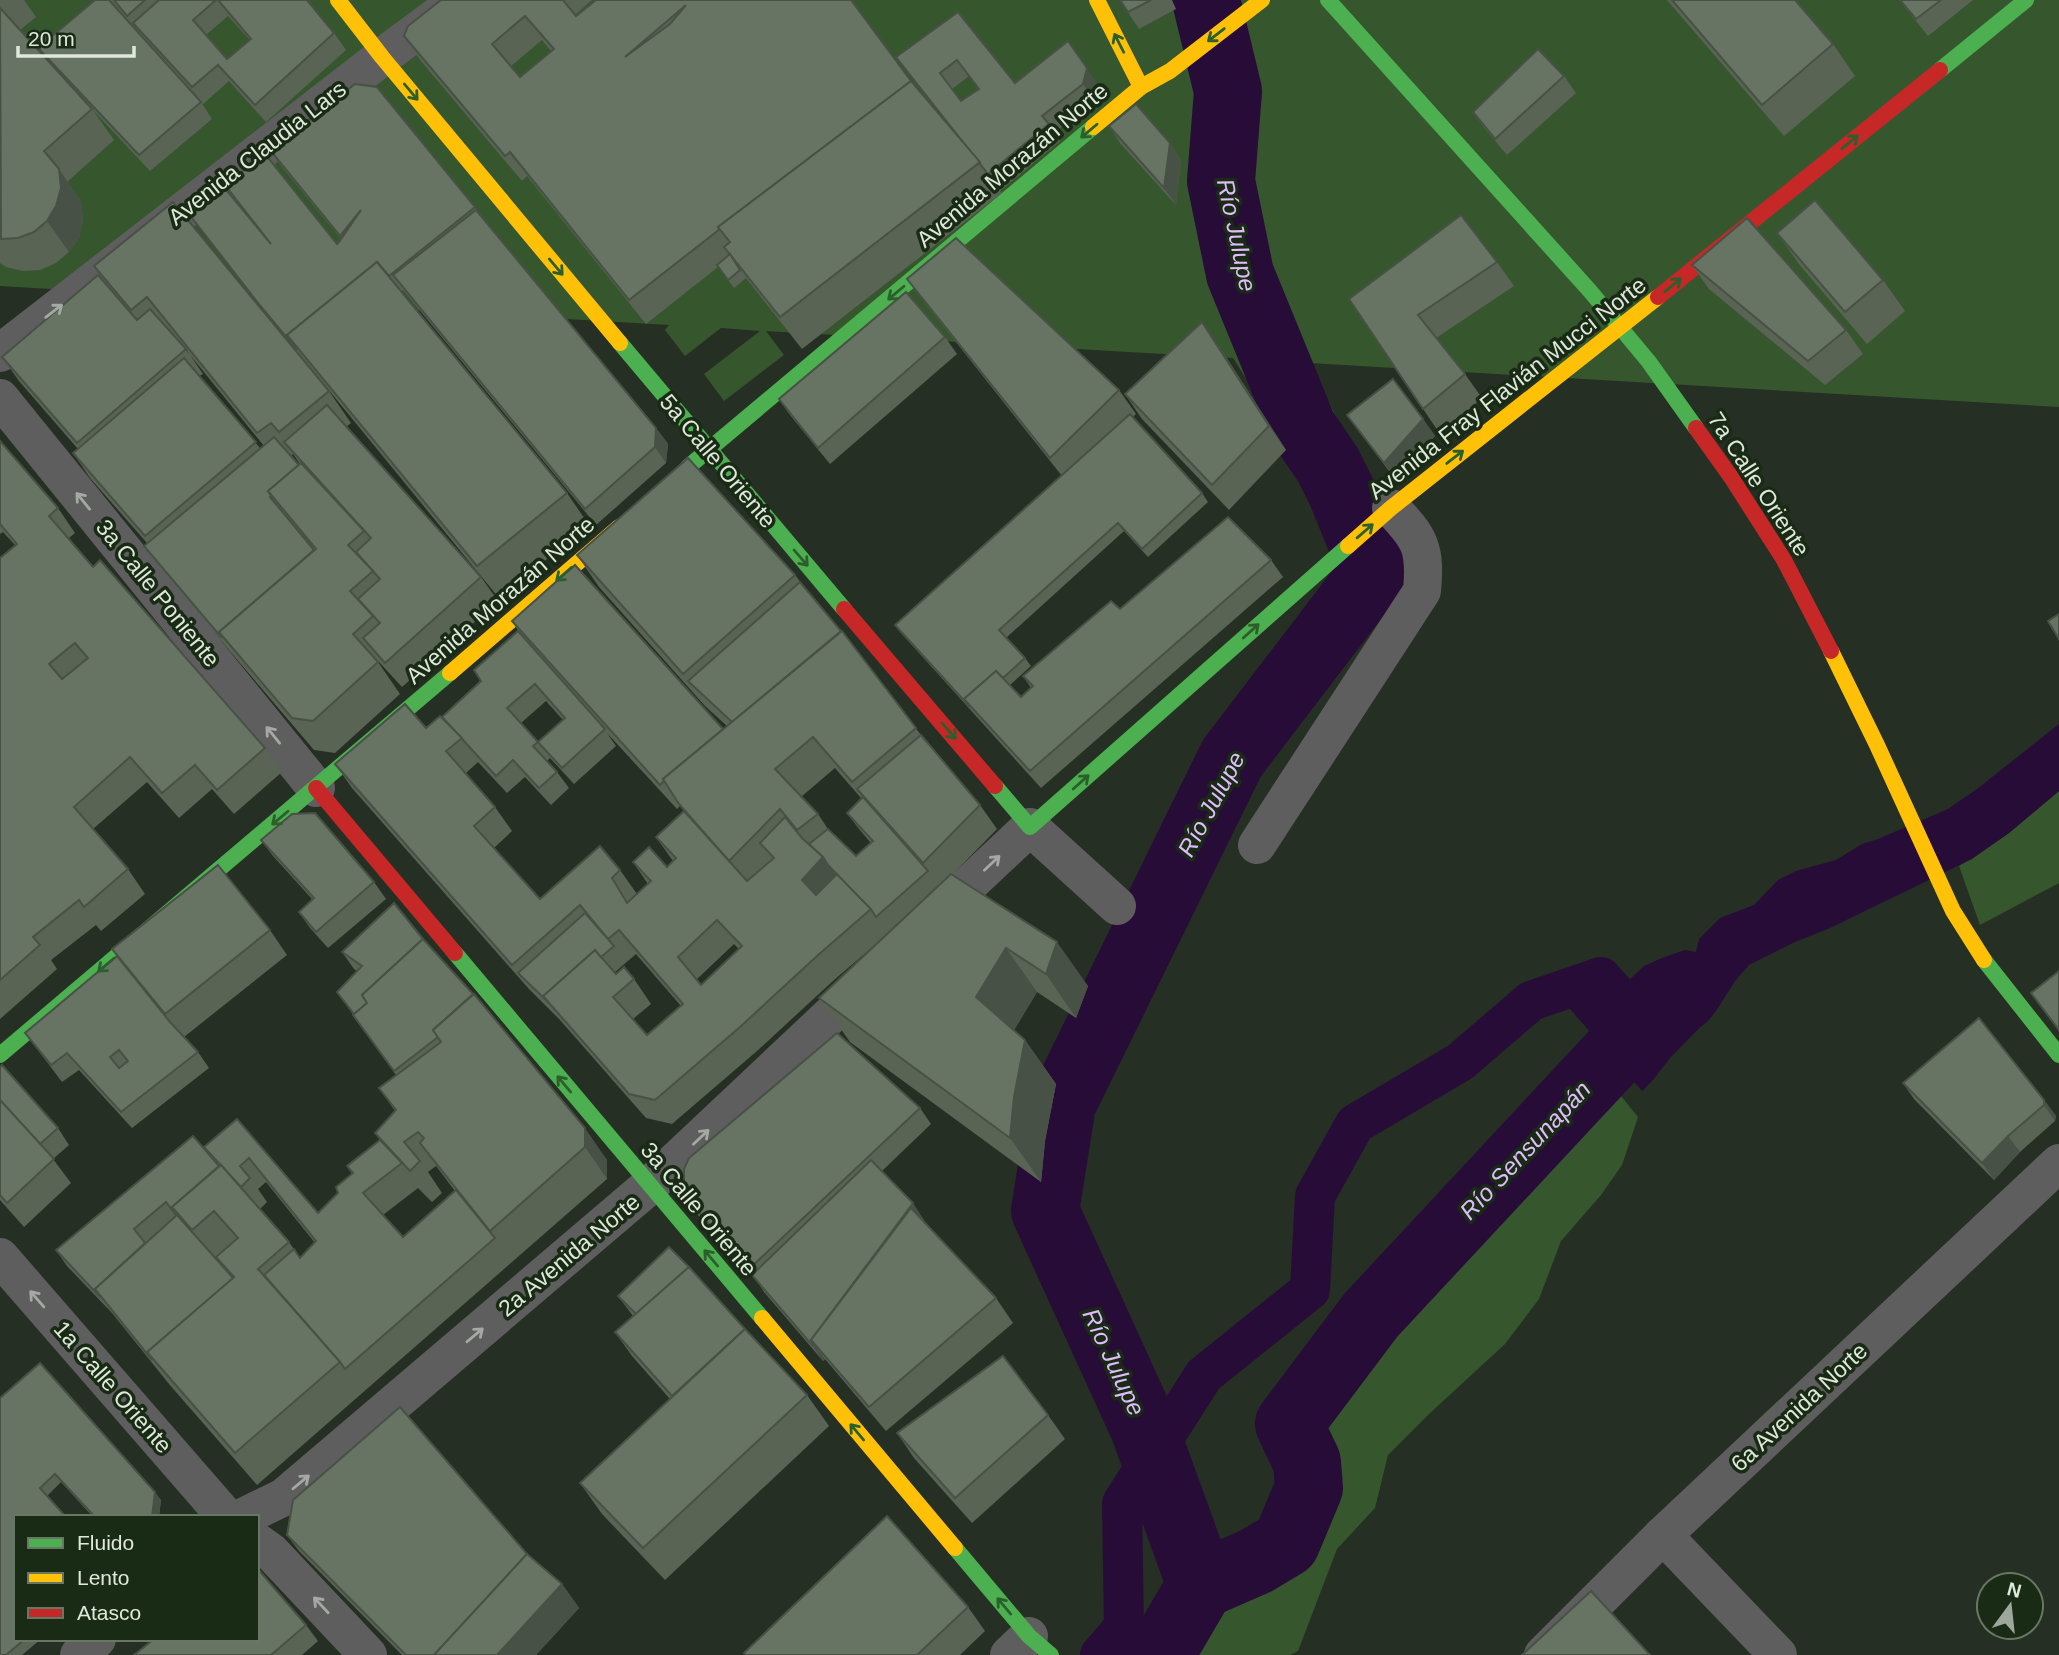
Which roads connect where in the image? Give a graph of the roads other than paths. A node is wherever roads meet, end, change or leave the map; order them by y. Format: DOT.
graph roads {
  1 [pos="338,0"];
  2 [pos="459,0"];
  3 [pos="1097,0"];
  4 [pos="1262,0"];
  5 [pos="1328,0"];
  6 [pos="2026,0"];
  7 [pos="382,57"];
  8 [pos="1141,87"];
  9 [pos="1620,328"];
  10 [pos="0,353"];
  11 [pos="0,398"];
  12 [pos="709,450"];
  13 [pos="677,477"];
  14 [pos="1396,503"];
  15 [pos="634,514"];
  16 [pos="316,788"];
  17 [pos="1030,827"];
  18 [pos="1257,845"];
  19 [pos="1117,906"];
  20 [pos="0,1055"];
  21 [pos="2059,1055"];
  22 [pos="2059,1163"];
  23 [pos="649,1186"];
  24 [pos="0,1257"];
  25 [pos="224,1515"];
  26 [pos="247,1515"];
  27 [pos="1663,1535"];
  28 [pos="259,1543"];
  29 [pos="95,1641"];
  30 [pos="1030,1649"];
  31 [pos="79,1655"];
  32 [pos="368,1655"];
  33 [pos="1543,1655"];
  34 [pos="1778,1655"];
  1 -- 7 [label="main road, 5a Calle Oriente"];
  2 -- 7 [label="street, Avenida Claudia Lars"];
  8 -- 3 [label="main road, one-way"];
  4 -- 8 [label="main road, Avenida Morazán Norte, one-way"];
  5 -- 9 [label="main road, 7a Calle Oriente"];
  9 -- 6 [label="main road, Avenida Fray Flavián Mucci Norte, one-way"];
  10 -- 7 [label="street, Avenida Claudia Lars, one-way"];
  7 -- 12 [label="main road, 5a Calle Oriente, one-way"];
  8 -- 12 [label="main road, Avenida Morazán Norte, one-way"];
  14 -- 9 [label="main road, Avenida Fray Flavián Mucci Norte, one-way"];
  9 -- 21 [label="main road, 7a Calle Oriente"];
  16 -- 11 [label="street, 3a Calle Poniente, one-way"];
  12 -- 13 [label="main road, Avenida Morazán Norte"];
  12 -- 17 [label="main road, 5a Calle Oriente, one-way"];
  17 -- 14 [label="main road, Avenida Fray Flavián Mucci Norte, one-way"];
  14 -- 18 [label="street"];
  15 -- 16 [label="main road, Avenida Morazán Norte, one-way"];
  16 -- 20 [label="main road, Avenida Morazán Norte, one-way"];
  23 -- 16 [label="main road, 3a Calle Oriente, one-way"];
  17 -- 19 [label="street, 5a Calle Oriente"];
  23 -- 17 [label="street, 2a Avenida Norte, one-way"];
  22 -- 27 [label="street, 6a Avenida Norte"];
  26 -- 23 [label="street, 2a Avenida Norte, one-way"];
  30 -- 23 [label="main road, 3a Calle Oriente, one-way"];
  25 -- 24 [label="street, 1a Calle Oriente, one-way"];
  27 -- 33 [label="street, 6a Avenida Norte"];
  27 -- 34 [label="street"];
  32 -- 28 [label="street, one-way"];
  29 -- 31 [label="street"];
}
